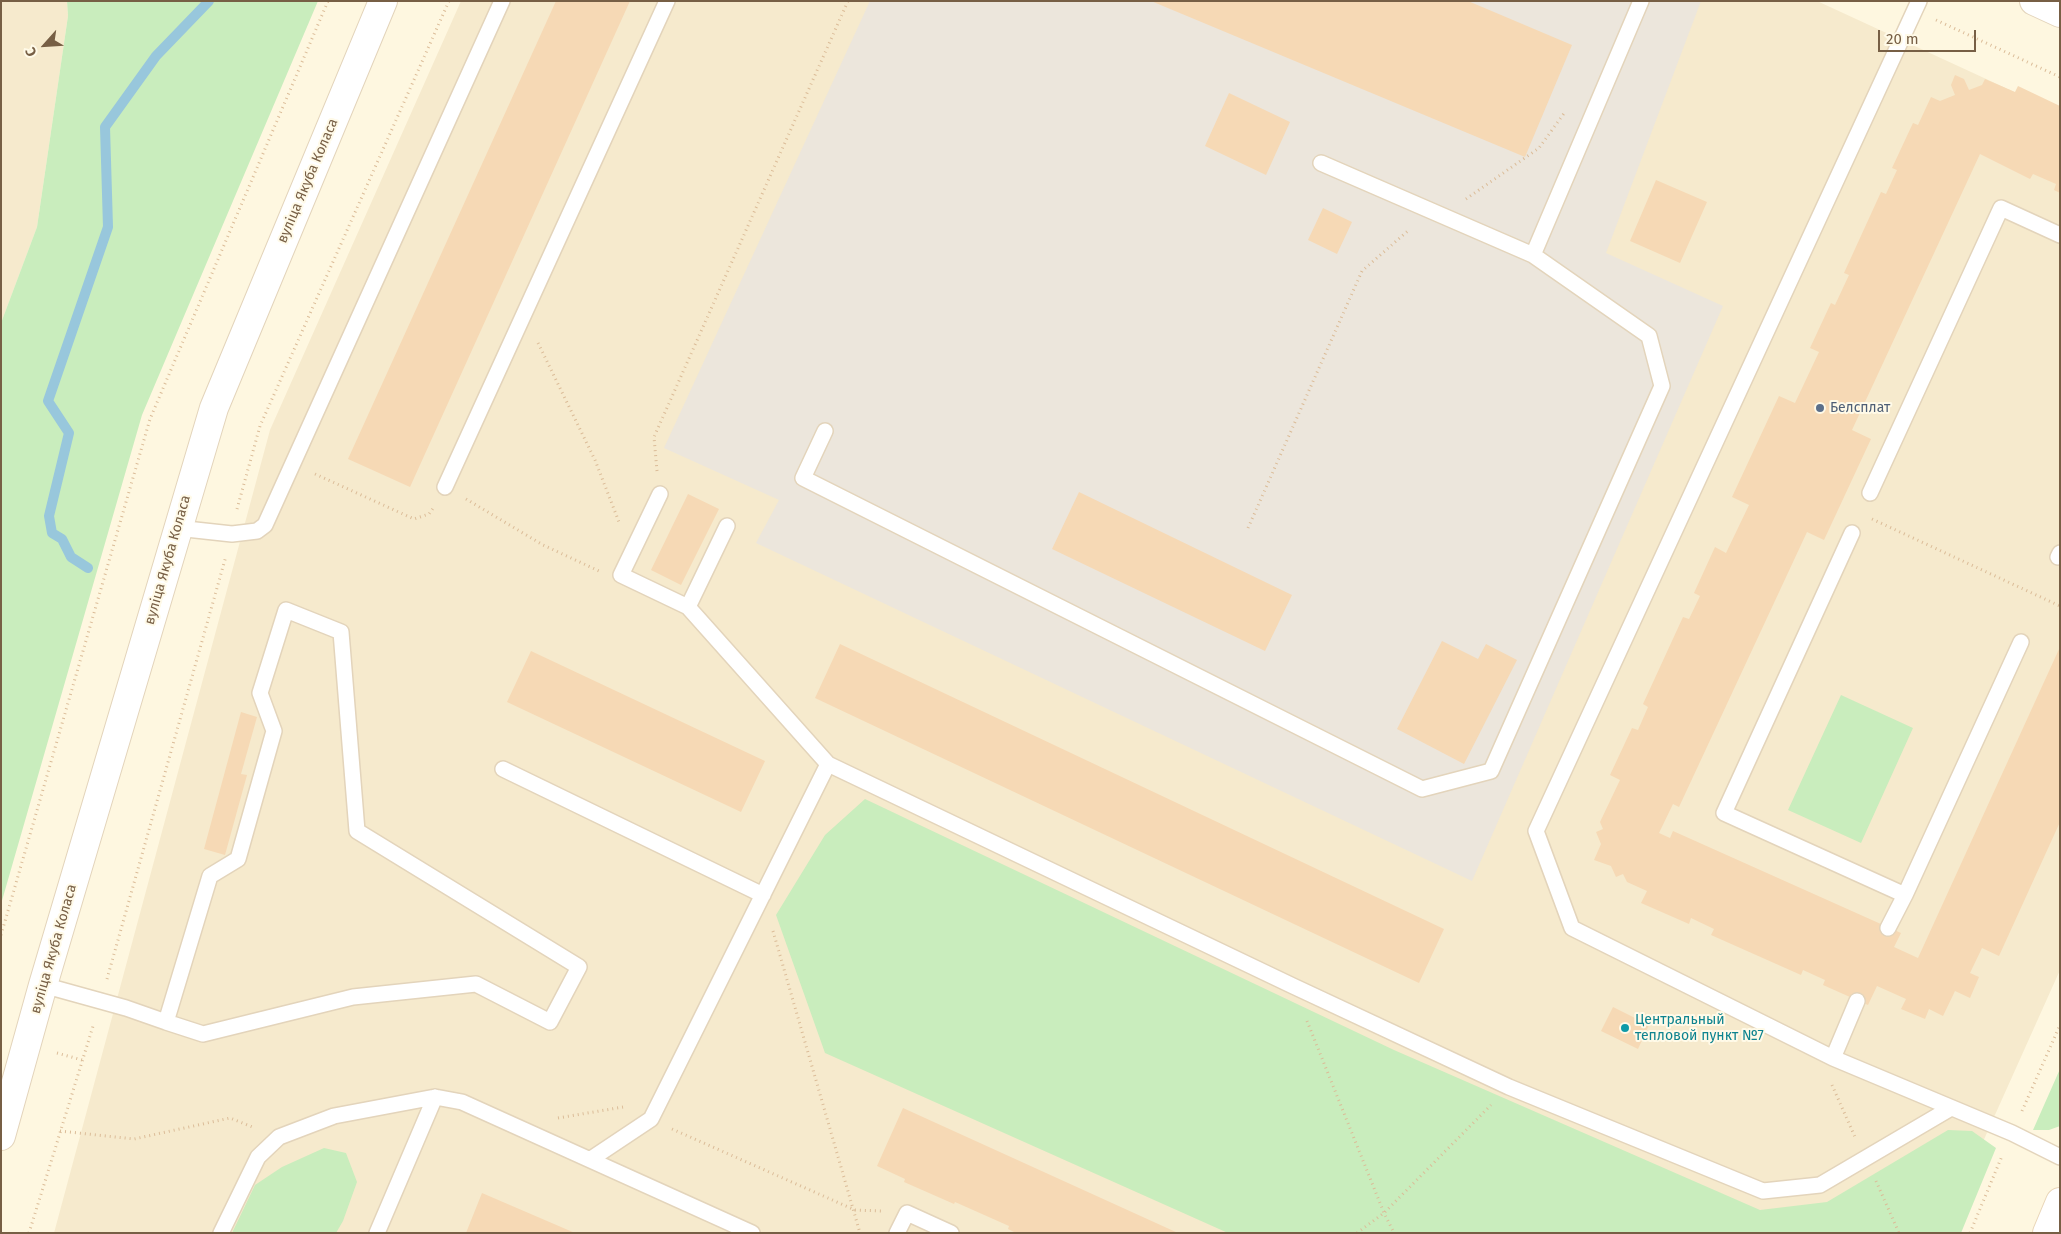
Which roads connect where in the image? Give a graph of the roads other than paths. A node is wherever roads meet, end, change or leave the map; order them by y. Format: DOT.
graph roads {
  1 [pos="383,1"];
  2 [pos="502,1"];
  3 [pos="667,1"];
  4 [pos="2034,1"];
  5 [pos="1636,3"];
  6 [pos="1917,6"];
  7 [pos="2060,13"];
  8 [pos="1321,163"];
  9 [pos="2060,235"];
  10 [pos="1533,255"];
  11 [pos="825,431"];
  12 [pos="446,487"];
  13 [pos="1870,493"];
  14 [pos="660,494"];
  15 [pos="727,526"];
  16 [pos="178,528"];
  17 [pos="1852,533"];
  18 [pos="688,607"];
  19 [pos="2021,642"];
  20 [pos="828,764"];
  21 [pos="503,769"];
  22 [pos="763,895"];
  23 [pos="1905,895"];
  24 [pos="1888,928"];
  25 [pos="43,985"];
  26 [pos="1857,1001"];
  27 [pos="166,1022"];
  28 [pos="1832,1058"];
  29 [pos="435,1097"];
  30 [pos="1951,1108"];
  31 [pos="1,1136"];
  32 [pos="2060,1157"];
  33 [pos="591,1159"];
  34 [pos="2060,1202"];
  35 [pos="221,1233"];
  36 [pos="377,1233"];
  37 [pos="752,1233"];
  38 [pos="898,1233"];
  39 [pos="951,1233"];
  40 [pos="2046,1233"];
  1 -- 16 [label="street, вуліца Якуба Коласа"];
  2 -- 16 [label="lane"];
  3 -- 12 [label="lane"];
  4 -- 7 [label="street"];
  5 -- 10 [label="lane"];
  6 -- 28 [label="lane"];
  8 -- 10 [label="lane"];
  9 -- 13 [label="lane"];
  10 -- 11 [label="lane"];
  14 -- 18 [label="lane"];
  15 -- 18 [label="lane"];
  16 -- 25 [label="street, вуліца Якуба Коласа"];
  17 -- 23 [label="lane"];
  18 -- 20 [label="lane"];
  19 -- 23 [label="lane"];
  20 -- 22 [label="lane"];
  20 -- 30 [label="lane"];
  21 -- 22 [label="lane"];
  22 -- 33 [label="lane"];
  23 -- 24 [label="lane"];
  25 -- 27 [label="lane"];
  25 -- 31 [label="street, вуліца Якуба Коласа"];
  26 -- 28 [label="lane"];
  27 -- 27 [label="lane"];
  28 -- 30 [label="lane"];
  29 -- 33 [label="lane"];
  29 -- 35 [label="lane"];
  29 -- 36 [label="lane"];
  30 -- 32 [label="lane"];
  33 -- 37 [label="lane"];
  34 -- 40 [label="street"];
  38 -- 39 [label="lane"];
}
